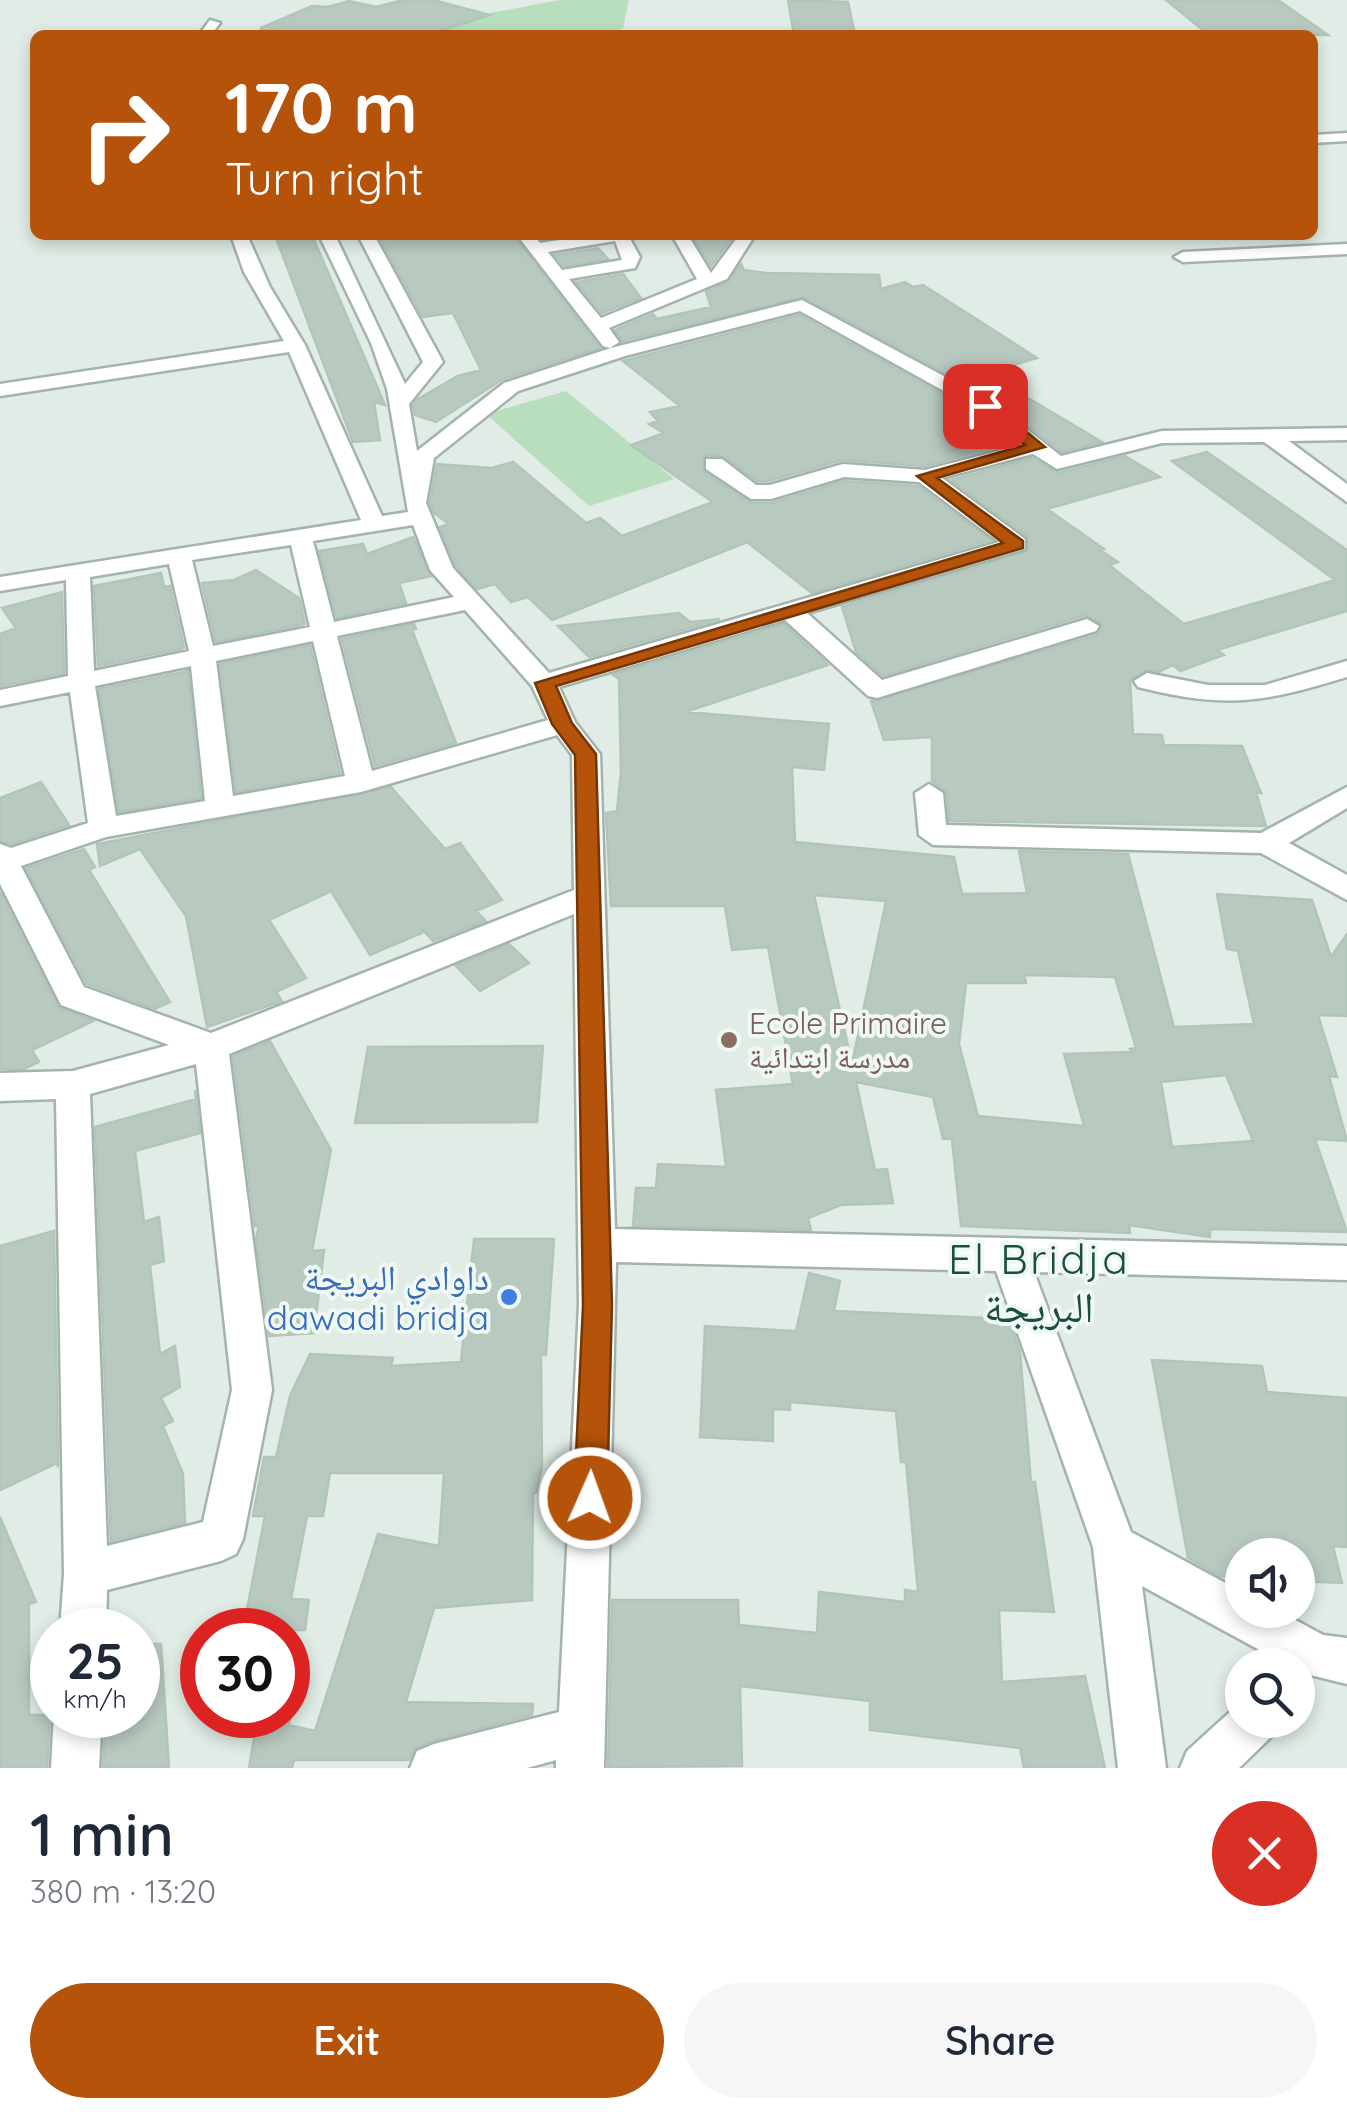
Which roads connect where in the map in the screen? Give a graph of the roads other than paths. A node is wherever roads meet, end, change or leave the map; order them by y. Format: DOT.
graph roads {
  1 [pos="1347,137"];
  2 [pos="1318,139"];
  3 [pos="241,240"];
  4 [pos="329,240"];
  5 [pos="369,240"];
  6 [pos="560,240"];
  7 [pos="622,240"];
  8 [pos="683,240"];
  9 [pos="744,240"];
  10 [pos="530,242"];
  11 [pos="1347,250"];
  12 [pos="1183,257"];
  13 [pos="558,276"];
  14 [pos="707,282"];
  15 [pos="598,326"];
  16 [pos="296,345"];
  17 [pos="618,352"];
  18 [pos="0,390"];
  19 [pos="399,404"];
  20 [pos="1268,435"];
  21 [pos="1342,437"];
  22 [pos="1037,447"];
  23 [pos="714,464"];
  24 [pos="925,476"];
  25 [pos="1347,495"];
  26 [pos="417,510"];
  27 [pos="375,526"];
  28 [pos="300,536"];
  29 [pos="179,555"];
  30 [pos="78,571"];
  31 [pos="0,584"];
  32 [pos="467,602"];
  33 [pos="790,611"];
  34 [pos="1087,626"];
  35 [pos="322,632"];
  36 [pos="203,657"];
  37 [pos="1347,669"];
  38 [pos="1147,681"];
  39 [pos="81,682"];
  40 [pos="544,683"];
  41 [pos="0,698"];
  42 [pos="562,724"];
  43 [pos="362,783"];
  44 [pos="929,793"];
  45 [pos="1347,796"];
  46 [pos="220,804"];
  47 [pos="103,828"];
  48 [pos="1266,843"];
  49 [pos="1,857"];
  50 [pos="1347,889"];
  51 [pos="590,896"];
  52 [pos="212,1047"];
  53 [pos="73,1085"];
  54 [pos="0,1086"];
  55 [pos="597,1246"];
  56 [pos="1010,1257"];
  57 [pos="1347,1263"];
  58 [pos="1115,1547"];
  59 [pos="86,1574"];
  60 [pos="84,1608"];
  61 [pos="1321,1665"];
  62 [pos="77,1738"];
  63 [pos="1235,1738"];
  64 [pos="581,1749"];
  65 [pos="75,1768"];
  66 [pos="434,1768"];
  67 [pos="1142,1768"];
  68 [pos="1204,1768"];
  1 -- 2 [label="street"];
  3 -- 16 [label="street"];
  4 -- 19 [label="street"];
  5 -- 19 [label="street"];
  6 -- 10 [label="street"];
  7 -- 13 [label="street"];
  8 -- 14 [label="street"];
  9 -- 14 [label="street"];
  10 -- 13 [label="street"];
  11 -- 12 [label="street"];
  13 -- 15 [label="street"];
  14 -- 15 [label="street"];
  15 -- 17 [label="street"];
  16 -- 18 [label="street"];
  16 -- 27 [label="street"];
  17 -- 22 [label="street"];
  17 -- 26 [label="street"];
  19 -- 26 [label="street"];
  20 -- 21 [label="street"];
  20 -- 22 [label="street"];
  20 -- 25 [label="street"];
  22 -- 24 [label="street"];
  23 -- 24 [label="street"];
  24 -- 33 [label="street"];
  26 -- 27 [label="street"];
  26 -- 32 [label="street"];
  27 -- 28 [label="street"];
  28 -- 29 [label="street"];
  28 -- 35 [label="street"];
  29 -- 30 [label="street"];
  29 -- 36 [label="street"];
  30 -- 31 [label="street"];
  30 -- 39 [label="street"];
  32 -- 35 [label="street"];
  32 -- 40 [label="street"];
  33 -- 34 [label="street"];
  33 -- 40 [label="street"];
  35 -- 36 [label="street"];
  35 -- 43 [label="street"];
  36 -- 39 [label="street"];
  36 -- 46 [label="street"];
  37 -- 38 [label="street"];
  39 -- 41 [label="street"];
  39 -- 47 [label="street"];
  40 -- 42 [label="street"];
  42 -- 43 [label="street"];
  42 -- 51 [label="street"];
  43 -- 46 [label="street"];
  44 -- 48 [label="street"];
  45 -- 48 [label="street"];
  46 -- 47 [label="street"];
  47 -- 49 [label="street"];
  48 -- 50 [label="street"];
  49 -- 52 [label="street"];
  51 -- 52 [label="street"];
  51 -- 55 [label="street"];
  52 -- 53 [label="street"];
  52 -- 59 [label="street"];
  53 -- 54 [label="street"];
  53 -- 59 [label="street"];
  55 -- 56 [label="street"];
  55 -- 64 [label="street"];
  56 -- 57 [label="street"];
  56 -- 58 [label="street"];
  58 -- 61 [label="street"];
  58 -- 67 [label="street"];
  59 -- 60 [label="street"];
  62 -- 65 [label="street"];
  63 -- 68 [label="street"];
  64 -- 66 [label="street"];
}
